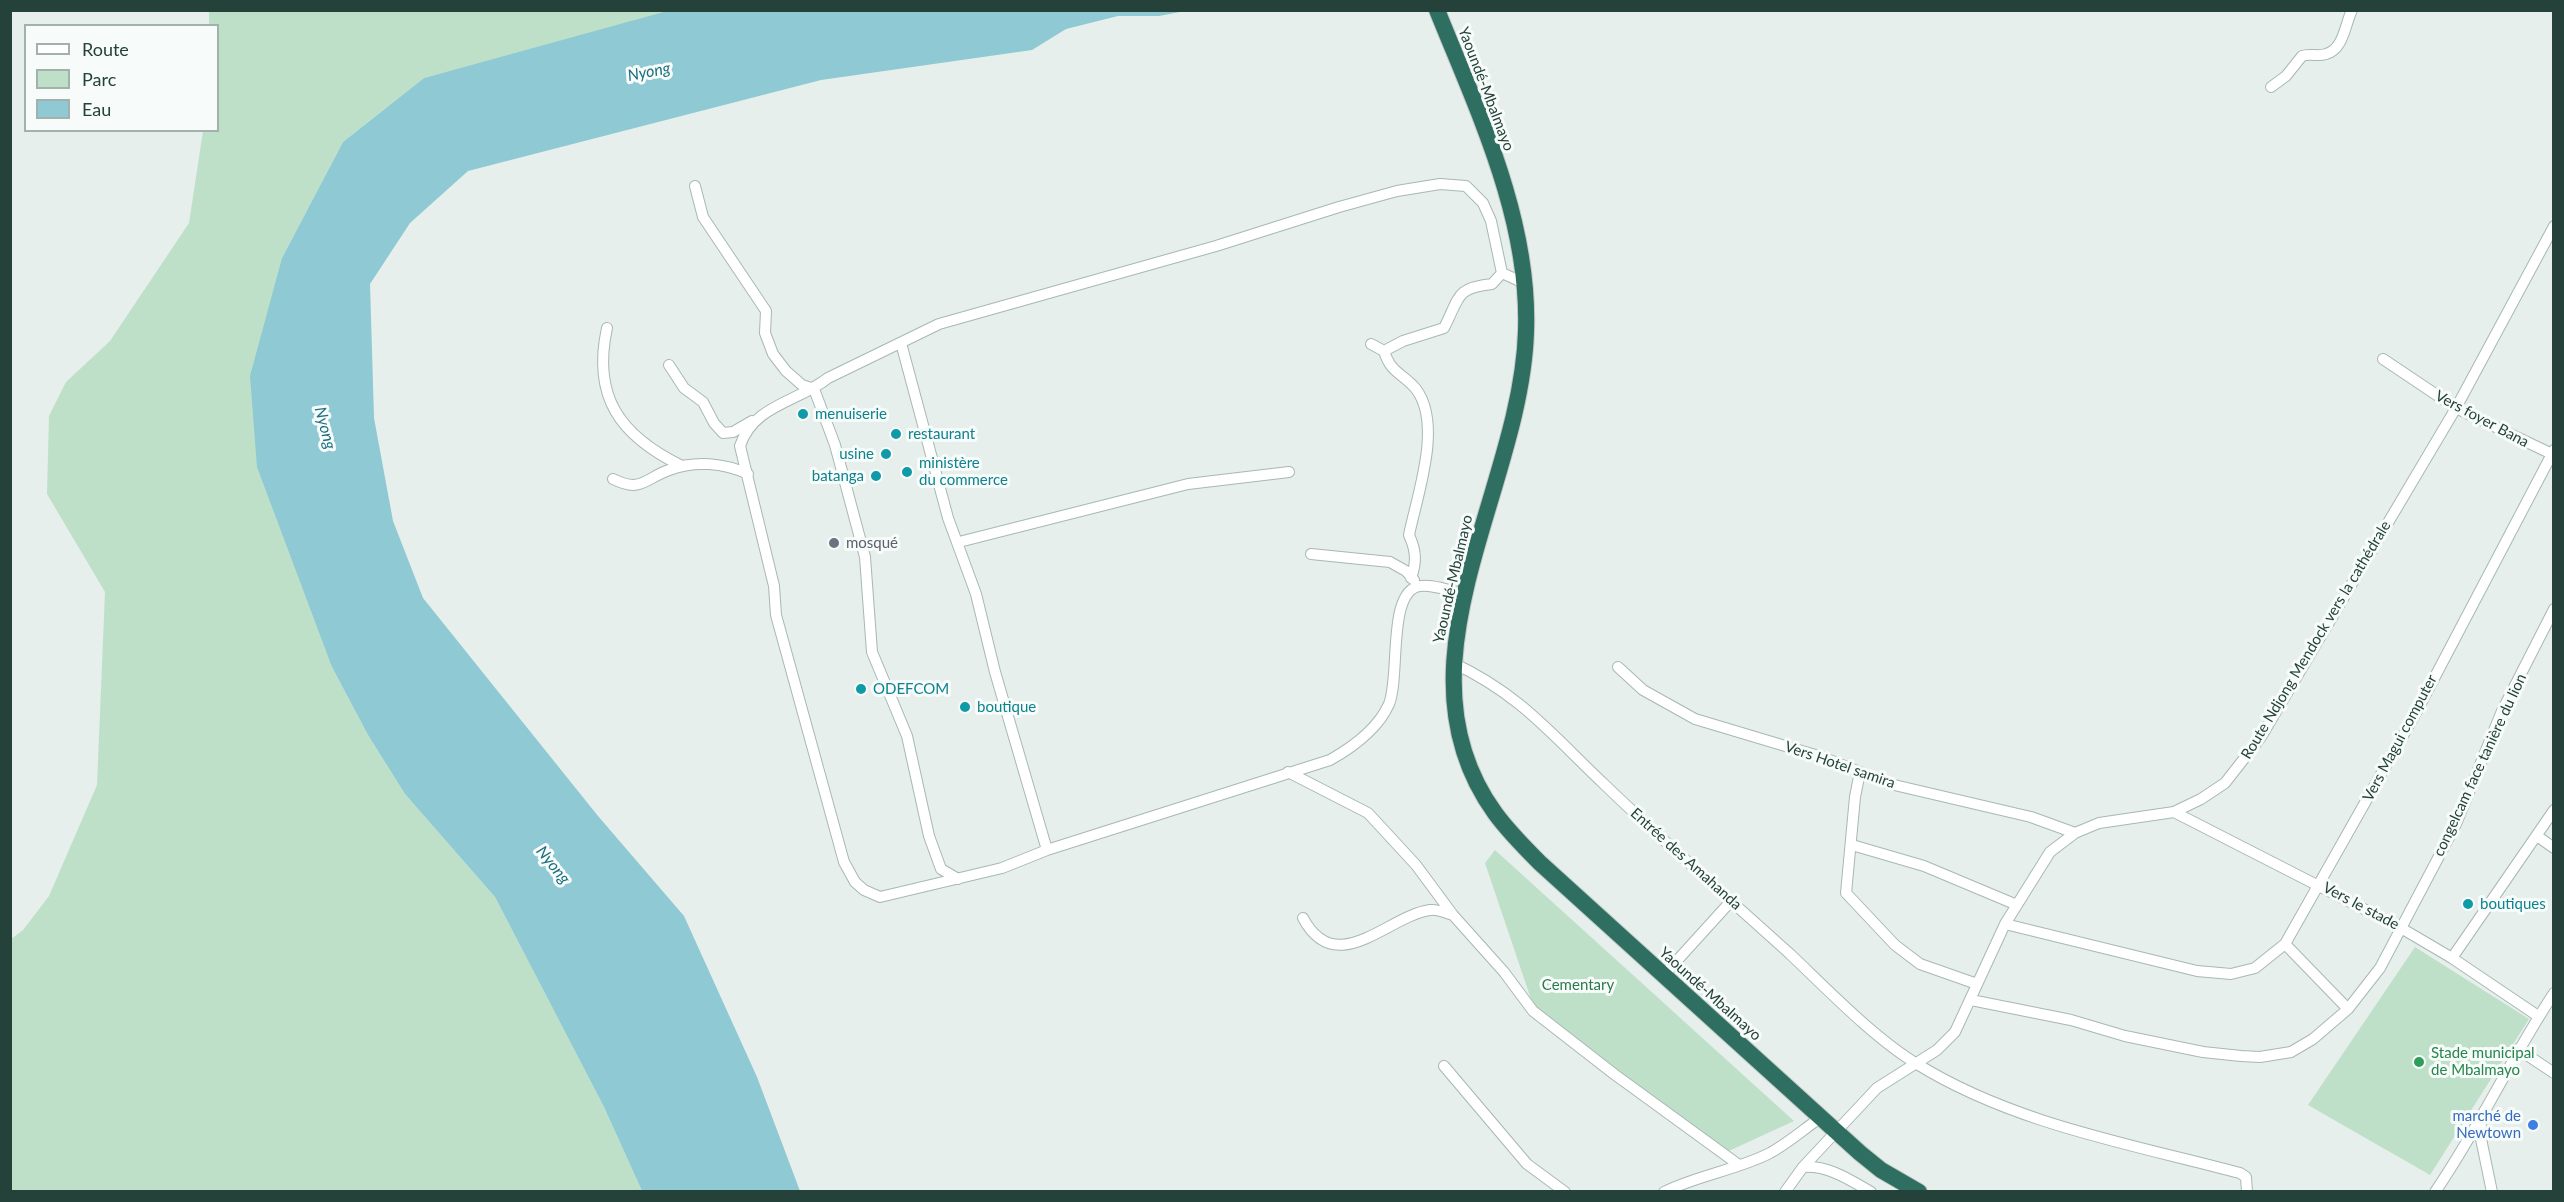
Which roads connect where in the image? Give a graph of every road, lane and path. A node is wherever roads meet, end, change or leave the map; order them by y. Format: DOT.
graph roads {
  1 [pos="1437,10"];
  2 [pos="2352,10"];
  3 [pos="2271,87"];
  4 [pos="695,186"];
  5 [pos="2553,226"];
  6 [pos="1502,273"];
  7 [pos="1524,283"];
  8 [pos="607,328"];
  9 [pos="901,343"];
  10 [pos="1371,344"];
  11 [pos="1384,351"];
  12 [pos="2383,359"];
  13 [pos="669,365"];
  14 [pos="814,389"];
  15 [pos="2456,408"];
  16 [pos="757,418"];
  17 [pos="2553,453"];
  18 [pos="682,466"];
  19 [pos="1289,472"];
  20 [pos="748,474"];
  21 [pos="613,479"];
  22 [pos="959,542"];
  23 [pos="1311,554"];
  24 [pos="1411,578"];
  25 [pos="1421,586"];
  26 [pos="1466,594"];
  27 [pos="2553,609"];
  28 [pos="1453,663"];
  29 [pos="1618,668"];
  30 [pos="1288,771"];
  31 [pos="1860,772"];
  32 [pos="2553,810"];
  33 [pos="2174,812"];
  34 [pos="2075,833"];
  35 [pos="2537,836"];
  36 [pos="1851,845"];
  37 [pos="2553,848"];
  38 [pos="1047,850"];
  39 [pos="958,879"];
  40 [pos="2319,884"];
  41 [pos="1732,900"];
  42 [pos="2017,905"];
  43 [pos="1453,915"];
  44 [pos="1303,918"];
  45 [pos="2005,924"];
  46 [pos="2401,928"];
  47 [pos="2285,944"];
  48 [pos="2452,958"];
  49 [pos="1663,976"];
  50 [pos="1977,984"];
  51 [pos="2553,993"];
  52 [pos="1971,1000"];
  53 [pos="2348,1009"];
  54 [pos="2538,1016"];
  55 [pos="2518,1049"];
  56 [pos="1916,1064"];
  57 [pos="1444,1066"];
  58 [pos="2553,1073"];
  59 [pos="1820,1118"];
  60 [pos="2481,1120"];
  61 [pos="1837,1133"];
  62 [pos="1739,1165"];
  63 [pos="1803,1167"];
  64 [pos="1565,1191"];
  65 [pos="1664,1191"];
  66 [pos="1785,1191"];
  67 [pos="1872,1191"];
  68 [pos="1918,1191"];
  69 [pos="2247,1191"];
  70 [pos="2435,1191"];
  71 [pos="2492,1191"];
  1 -- 7 [label="highway, Yaoundé-Mbalmayo"];
  2 -- 3 [label="street"];
  4 -- 14 [label="street"];
  5 -- 15 [label="street, Route Ndjong Mendock vers la cathédrale"];
  6 -- 7 [label="street"];
  6 -- 9 [label="street"];
  6 -- 11 [label="street"];
  7 -- 26 [label="highway, Yaoundé-Mbalmayo"];
  8 -- 18 [label="street"];
  9 -- 14 [label="street"];
  9 -- 22 [label="street"];
  10 -- 11 [label="street"];
  11 -- 24 [label="street"];
  12 -- 15 [label="street, Vers foyer Bana"];
  13 -- 16 [label="street"];
  14 -- 16 [label="street"];
  14 -- 39 [label="street"];
  15 -- 17 [label="street, Vers foyer Bana"];
  15 -- 33 [label="street, Route Ndjong Mendock vers la cathédrale"];
  16 -- 20 [label="street"];
  17 -- 40 [label="street, Vers Magui computer"];
  18 -- 20 [label="street"];
  18 -- 21 [label="street"];
  19 -- 22 [label="street"];
  20 -- 39 [label="street"];
  22 -- 38 [label="street"];
  23 -- 24 [label="street"];
  24 -- 25 [label="street"];
  25 -- 26 [label="street"];
  25 -- 30 [label="street"];
  26 -- 28 [label="highway, Yaoundé-Mbalmayo"];
  27 -- 46 [label="street, congelcam face tanière du lion"];
  28 -- 41 [label="street, Entrée des Amahanda"];
  28 -- 49 [label="highway, Yaoundé-Mbalmayo"];
  29 -- 31 [label="street, Vers Hotel samira"];
  30 -- 38 [label="street"];
  30 -- 43 [label="street"];
  31 -- 34 [label="street, Vers Hotel samira"];
  31 -- 36 [label="street"];
  32 -- 35 [label="street"];
  33 -- 34 [label="street, Route Ndjong Mendock vers la cathédrale"];
  33 -- 40 [label="street, Vers le stade"];
  34 -- 42 [label="street, Route Ndjong Mendock vers la cathédrale"];
  35 -- 37 [label="street"];
  35 -- 48 [label="street"];
  36 -- 42 [label="street"];
  36 -- 50 [label="street"];
  38 -- 39 [label="street"];
  40 -- 46 [label="street, Vers le stade"];
  40 -- 47 [label="street, Vers Magui computer"];
  41 -- 49 [label="street"];
  41 -- 56 [label="street, Entrée des Amahanda"];
  42 -- 45 [label="street, Route Ndjong Mendock vers la cathédrale"];
  43 -- 44 [label="street"];
  43 -- 62 [label="street"];
  45 -- 47 [label="street"];
  45 -- 50 [label="street, Route Ndjong Mendock vers la cathédrale"];
  46 -- 48 [label="street, Vers le stade"];
  46 -- 53 [label="street, congelcam face tanière du lion"];
  47 -- 53 [label="street"];
  48 -- 54 [label="street, Vers le stade"];
  49 -- 59 [label="highway, Yaoundé-Mbalmayo"];
  50 -- 52 [label="street, Route Ndjong Mendock vers la cathédrale"];
  51 -- 54 [label="street"];
  52 -- 53 [label="street, congelcam face tanière du lion"];
  52 -- 56 [label="street, Route Ndjong Mendock vers la cathédrale"];
  54 -- 55 [label="street"];
  55 -- 58 [label="street"];
  55 -- 60 [label="street"];
  56 -- 61 [label="street, Route Ndjong Mendock vers la cathédrale"];
  56 -- 69 [label="street, Entrée des Amahanda"];
  57 -- 64 [label="street"];
  59 -- 61 [label="highway, Yaoundé-Mbalmayo"];
  59 -- 62 [label="street"];
  60 -- 70 [label="street"];
  60 -- 71 [label="street"];
  61 -- 63 [label="street, Route Ndjong Mendock vers la cathédrale"];
  61 -- 68 [label="highway, Yaoundé-Mbalmayo"];
  62 -- 65 [label="street"];
  63 -- 66 [label="street, Route Ndjong Mendock vers la cathédrale"];
  63 -- 67 [label="street"];
}
